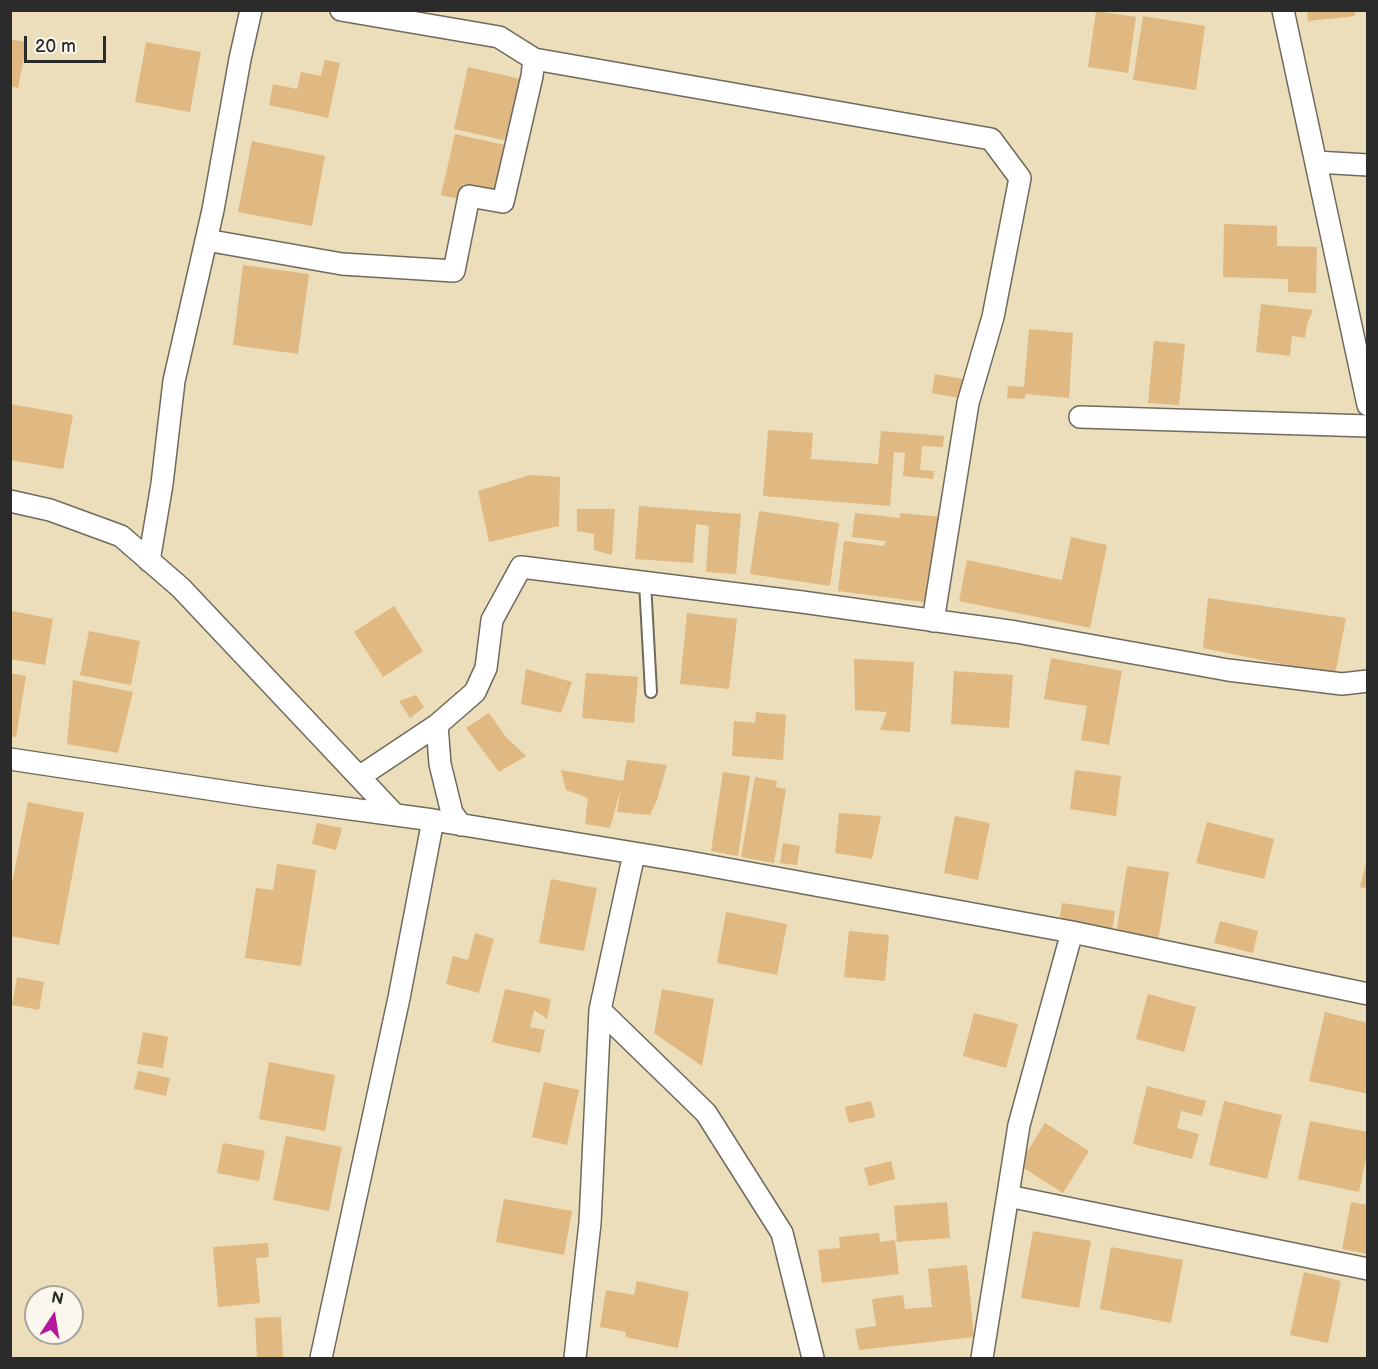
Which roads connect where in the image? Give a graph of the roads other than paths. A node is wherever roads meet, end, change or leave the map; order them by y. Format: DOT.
graph roads {
  1 [pos="251,10"];
  2 [pos="341,10"];
  3 [pos="1283,10"];
  4 [pos="534,59"];
  5 [pos="1316,162"];
  6 [pos="1368,165"];
  7 [pos="206,240"];
  8 [pos="1368,405"];
  9 [pos="1080,417"];
  10 [pos="1368,426"];
  11 [pos="10,501"];
  12 [pos="149,561"];
  13 [pos="645,582"];
  14 [pos="933,621"];
  15 [pos="1368,681"];
  16 [pos="651,692"];
  17 [pos="437,725"];
  18 [pos="10,759"];
  19 [pos="359,777"];
  20 [pos="395,815"];
  21 [pos="433,820"];
  22 [pos="461,825"];
  23 [pos="634,854"];
  24 [pos="1072,932"];
  25 [pos="1368,994"];
  26 [pos="600,1010"];
  27 [pos="1008,1196"];
  28 [pos="1368,1269"];
  29 [pos="321,1359"];
  30 [pos="575,1359"];
  31 [pos="813,1359"];
  32 [pos="982,1359"];
  1 -- 7 [label="street"];
  2 -- 4 [label="street"];
  3 -- 5 [label="street"];
  4 -- 7 [label="street"];
  4 -- 14 [label="street"];
  5 -- 6 [label="street"];
  5 -- 8 [label="street"];
  7 -- 12 [label="street"];
  9 -- 10 [label="street"];
  11 -- 12 [label="street"];
  12 -- 19 [label="street"];
  13 -- 14 [label="street"];
  13 -- 16 [label="lane"];
  13 -- 17 [label="street"];
  14 -- 15 [label="street"];
  17 -- 19 [label="street"];
  17 -- 22 [label="street"];
  18 -- 20 [label="street"];
  19 -- 20 [label="street"];
  20 -- 21 [label="street"];
  21 -- 22 [label="street"];
  21 -- 29 [label="street"];
  22 -- 23 [label="street"];
  23 -- 24 [label="street"];
  23 -- 26 [label="street"];
  24 -- 25 [label="street"];
  24 -- 27 [label="street"];
  26 -- 30 [label="street"];
  26 -- 31 [label="street"];
  27 -- 28 [label="street"];
  27 -- 32 [label="street"];
}
